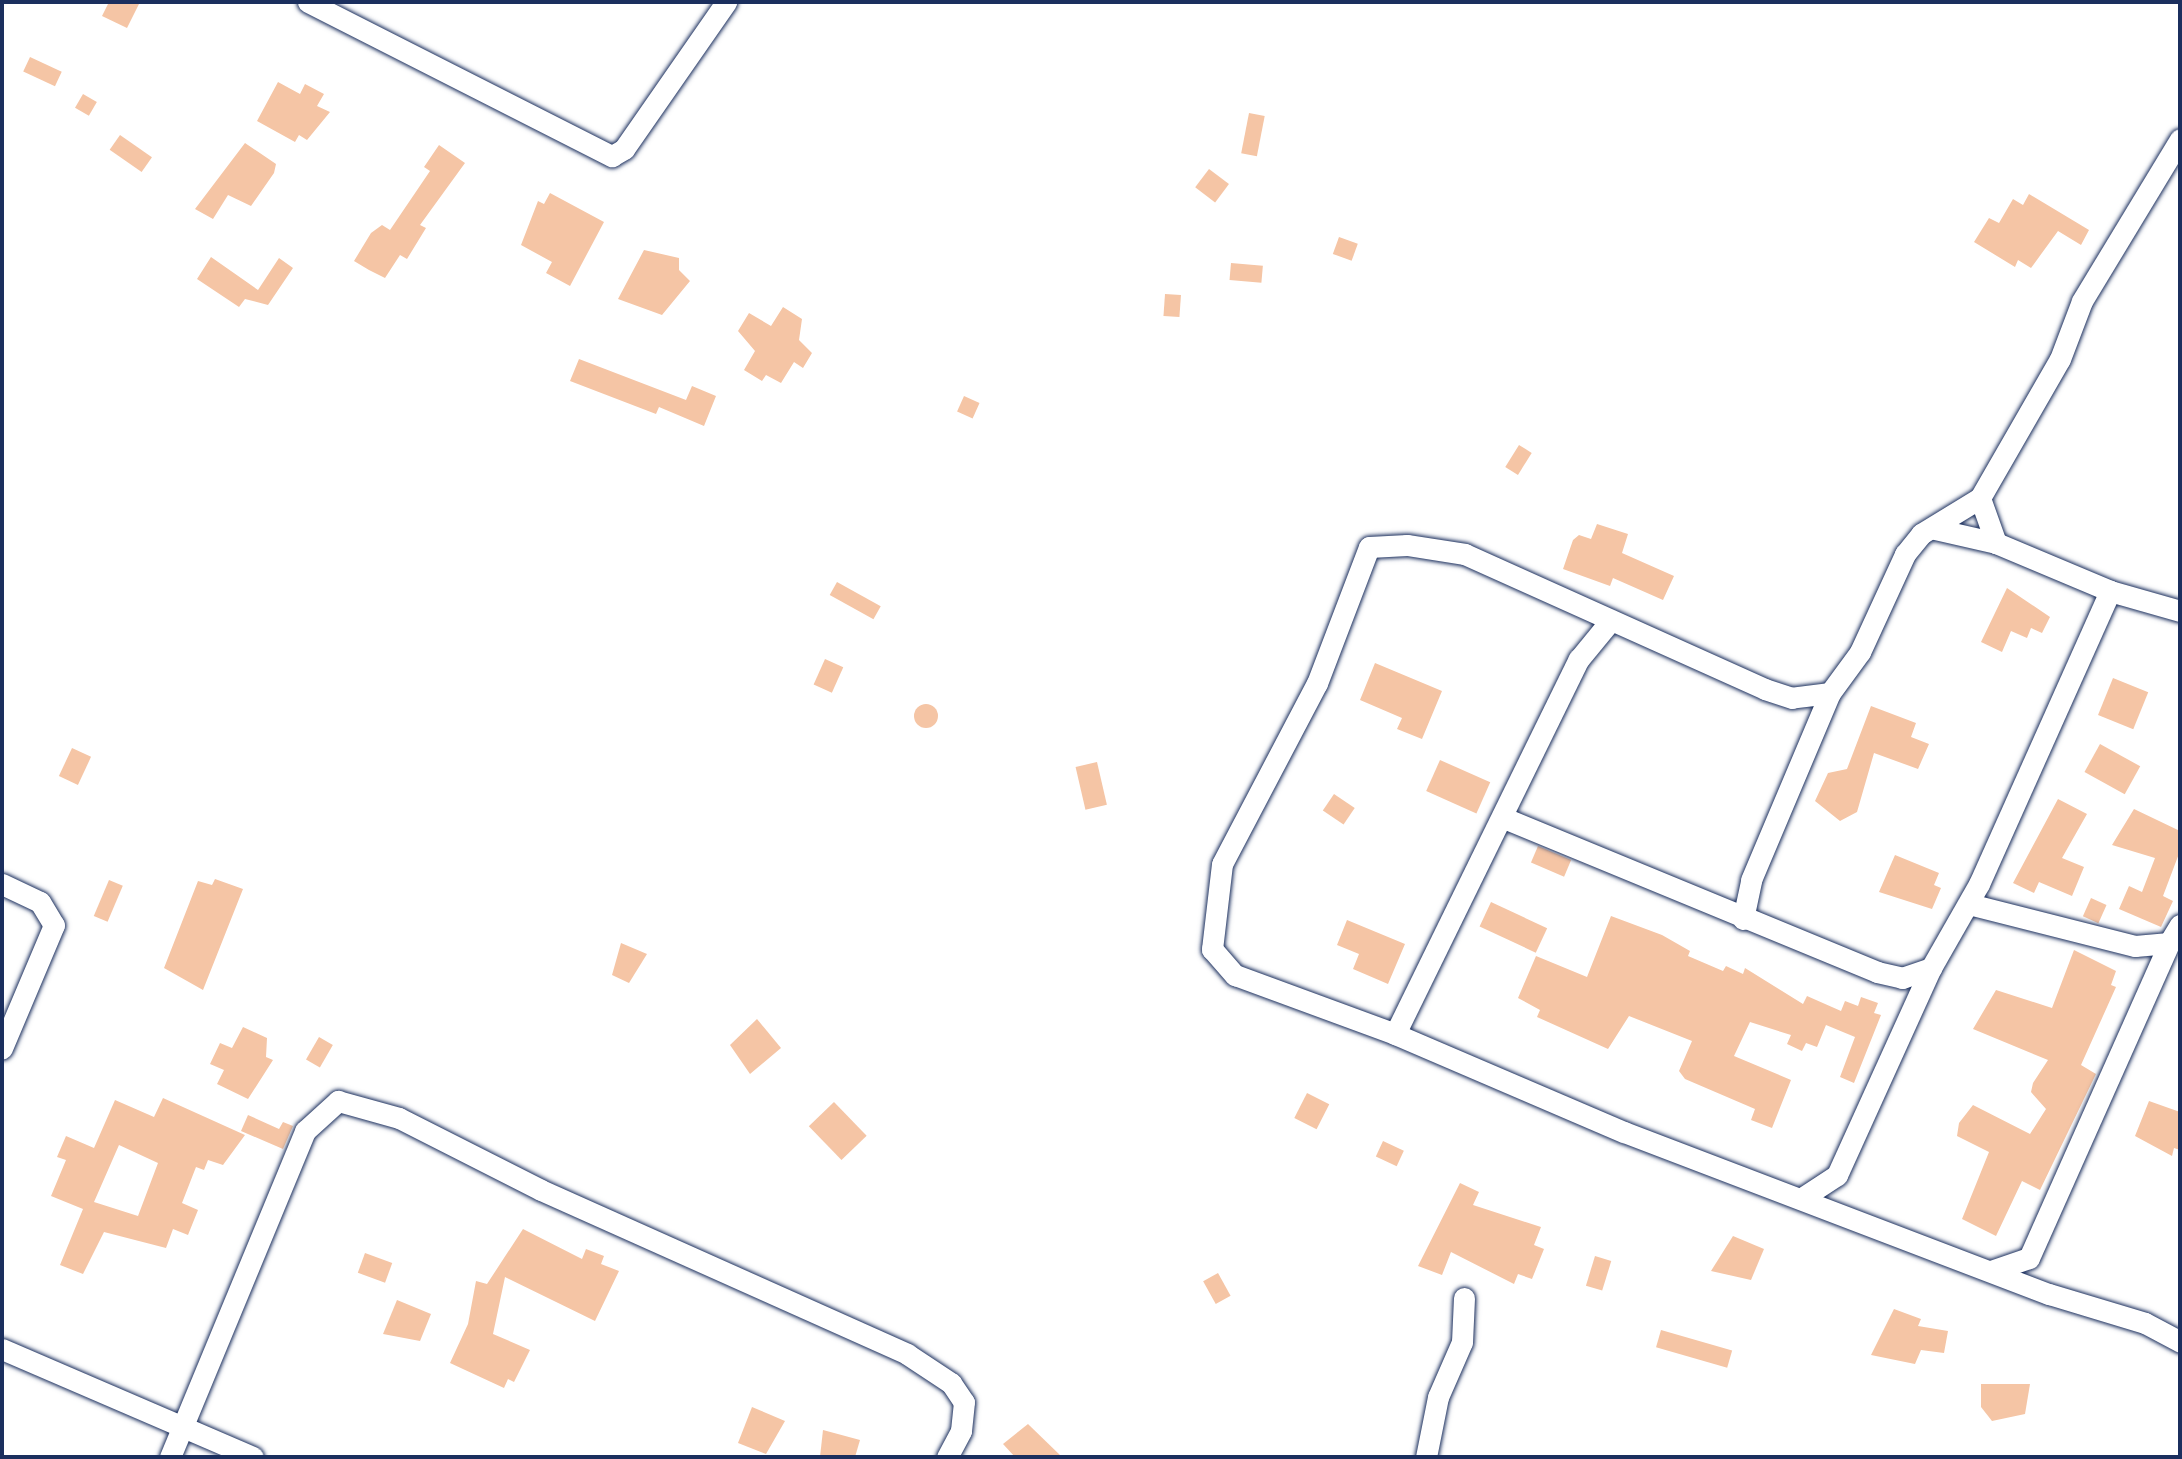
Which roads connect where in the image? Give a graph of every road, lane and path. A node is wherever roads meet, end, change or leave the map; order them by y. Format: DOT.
graph roads {
  1 [pos="308,2"];
  2 [pos="726,2"];
  3 [pos="2180,139"];
  4 [pos="1980,498"];
  5 [pos="1935,529"];
  6 [pos="1996,543"];
  7 [pos="2110,591"];
  8 [pos="1586,607"];
  9 [pos="2180,611"];
  10 [pos="1611,621"];
  11 [pos="1592,637"];
  12 [pos="1830,693"];
  13 [pos="1504,818"];
  14 [pos="2,884"];
  15 [pos="1969,904"];
  16 [pos="1743,919"];
  17 [pos="2180,925"];
  18 [pos="2169,943"];
  19 [pos="1931,968"];
  20 [pos="1395,1034"];
  21 [pos="2,1048"];
  22 [pos="1837,1175"];
  23 [pos="1802,1198"];
  24 [pos="1840,1213"];
  25 [pos="1991,1271"];
  26 [pos="1464,1298"];
  27 [pos="2180,1342"];
  28 [pos="2,1349"];
  29 [pos="181,1426"];
  30 [pos="170,1457"];
  31 [pos="253,1457"];
  32 [pos="947,1457"];
  33 [pos="1426,1457"];
  1 -- 2 [label="street"];
  3 -- 4 [label="street"];
  4 -- 5 [label="street"];
  4 -- 6 [label="street"];
  5 -- 6 [label="street"];
  5 -- 12 [label="street"];
  6 -- 7 [label="street"];
  7 -- 9 [label="street"];
  7 -- 15 [label="street"];
  8 -- 10 [label="street"];
  8 -- 11 [label="street"];
  8 -- 20 [label="street"];
  10 -- 11 [label="street"];
  10 -- 12 [label="street"];
  11 -- 13 [label="street"];
  12 -- 16 [label="street"];
  13 -- 16 [label="street"];
  13 -- 20 [label="street"];
  14 -- 21 [label="street"];
  15 -- 18 [label="street"];
  15 -- 19 [label="street"];
  16 -- 19 [label="street"];
  17 -- 18 [label="street"];
  18 -- 25 [label="street"];
  19 -- 22 [label="street"];
  20 -- 23 [label="street"];
  22 -- 23 [label="street"];
  22 -- 24 [label="street"];
  23 -- 24 [label="street"];
  24 -- 25 [label="street"];
  25 -- 27 [label="street"];
  26 -- 33 [label="street"];
  28 -- 29 [label="street"];
  29 -- 30 [label="street"];
  29 -- 31 [label="street"];
  29 -- 32 [label="street"];
}
